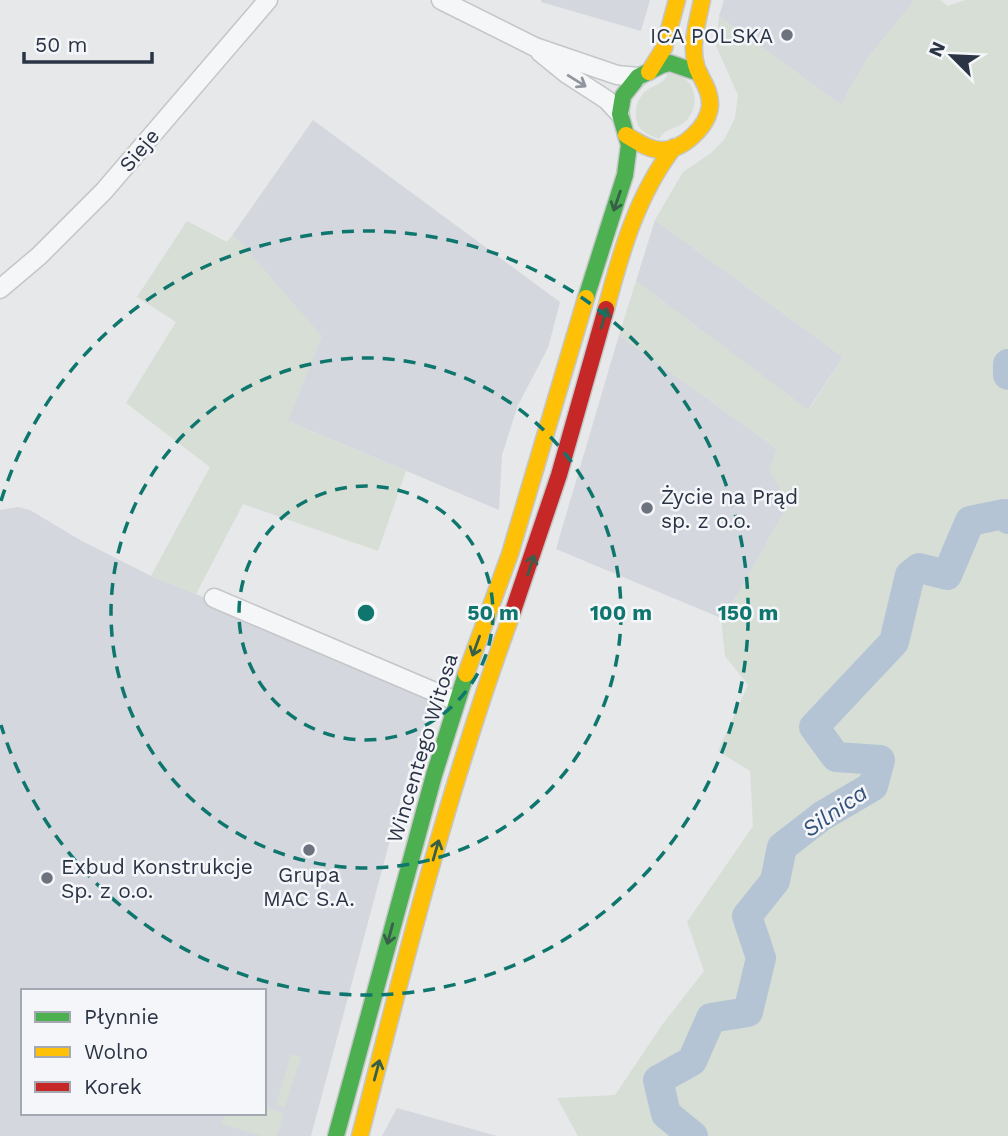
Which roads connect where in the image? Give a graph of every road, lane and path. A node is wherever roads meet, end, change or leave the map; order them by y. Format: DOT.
graph roads {
  1 [pos="268,0"];
  2 [pos="441,0"];
  3 [pos="677,0"];
  4 [pos="702,0"];
  5 [pos="535,47"];
  6 [pos="699,73"];
  7 [pos="644,75"];
  8 [pos="620,114"];
  9 [pos="626,135"];
  10 [pos="674,147"];
  11 [pos="0,289"];
  12 [pos="214,598"];
  13 [pos="456,701"];
  14 [pos="336,1136"];
  15 [pos="360,1136"];
  1 -- 11 [label="street, Sieje"];
  2 -- 5 [label="street"];
  3 -- 7 [label="main road"];
  4 -- 6 [label="main road"];
  5 -- 7 [label="street"];
  5 -- 8 [label="street, one-way"];
  6 -- 7 [label="main road"];
  6 -- 10 [label="main road"];
  7 -- 8 [label="main road"];
  8 -- 9 [label="main road"];
  9 -- 10 [label="main road"];
  9 -- 13 [label="main road, Wincentego Witosa, one-way"];
  15 -- 10 [label="main road, Wincentego Witosa, one-way"];
  12 -- 13 [label="street"];
  13 -- 14 [label="main road, Wincentego Witosa, one-way"];
}
